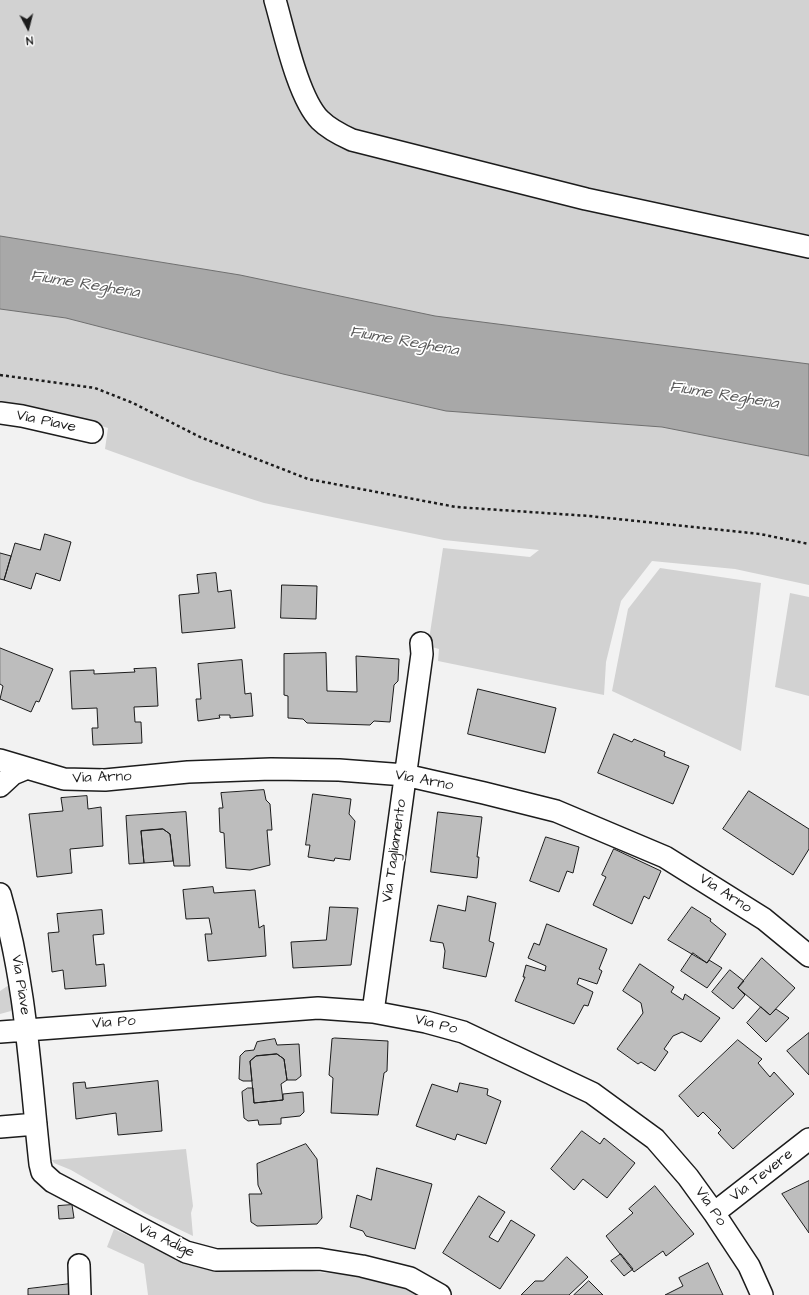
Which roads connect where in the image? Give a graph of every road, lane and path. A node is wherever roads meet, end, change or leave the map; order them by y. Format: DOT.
graph roads {
  1 [pos="275,0"];
  2 [pos="809,247"];
  3 [pos="0,375"];
  4 [pos="0,413"];
  5 [pos="92,432"];
  6 [pos="809,544"];
  7 [pos="421,642"];
  8 [pos="0,760"];
  9 [pos="26,769"];
  10 [pos="405,775"];
  11 [pos="0,786"];
  12 [pos="0,894"];
  13 [pos="809,956"];
  14 [pos="373,1012"];
  15 [pos="27,1030"];
  16 [pos="0,1032"];
  17 [pos="36,1124"];
  18 [pos="0,1127"];
  19 [pos="809,1139"];
  20 [pos="714,1213"];
  21 [pos="79,1265"];
  22 [pos="80,1295"];
  23 [pos="440,1295"];
  24 [pos="762,1295"];
  1 -- 2 [label="street"];
  3 -- 6 [label="path"];
  4 -- 5 [label="street, Via Piave"];
  7 -- 10 [label="street, Via Tagliamento"];
  8 -- 9 [label="street, Via Arno"];
  9 -- 10 [label="street, Via Arno"];
  9 -- 11 [label="street"];
  10 -- 13 [label="street, Via Arno"];
  10 -- 14 [label="street, Via Tagliamento"];
  12 -- 15 [label="street, Via Piave"];
  14 -- 15 [label="street, Via Po"];
  14 -- 20 [label="street, Via Po"];
  15 -- 16 [label="street, Via Po"];
  15 -- 17 [label="street, Via Adige"];
  17 -- 18 [label="street"];
  17 -- 23 [label="street, Via Adige"];
  19 -- 20 [label="street, Via Tevere"];
  20 -- 24 [label="street, Via Po"];
  21 -- 22 [label="street"];
}
